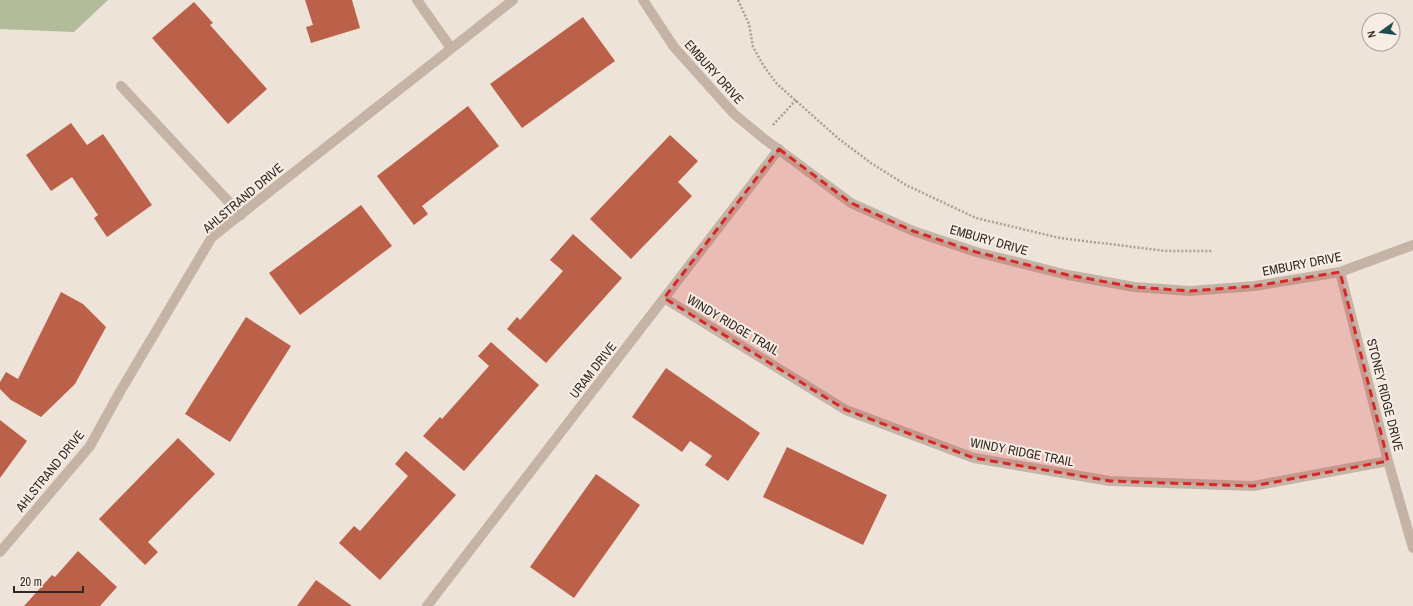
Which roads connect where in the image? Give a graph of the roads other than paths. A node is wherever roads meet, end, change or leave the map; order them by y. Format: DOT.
graph roads {
  1 [pos="417,0"];
  2 [pos="513,0"];
  3 [pos="643,0"];
  4 [pos="451,48"];
  5 [pos="122,86"];
  6 [pos="779,149"];
  7 [pos="241,215"];
  8 [pos="1413,245"];
  9 [pos="1340,272"];
  10 [pos="664,298"];
  11 [pos="1388,461"];
  12 [pos="1413,548"];
  13 [pos="0,552"];
  14 [pos="427,606"];
  1 -- 4 [label="street"];
  2 -- 4 [label="street, AHLSTRAND DRIVE"];
  3 -- 6 [label="street, EMBURY DRIVE"];
  4 -- 7 [label="street, AHLSTRAND DRIVE"];
  5 -- 7 [label="street"];
  6 -- 9 [label="street, EMBURY DRIVE"];
  6 -- 10 [label="street, URAM DRIVE"];
  7 -- 13 [label="street, AHLSTRAND DRIVE"];
  8 -- 9 [label="street, EMBURY DRIVE"];
  9 -- 11 [label="street, STONEY RIDGE DRIVE"];
  10 -- 11 [label="street, WINDY RIDGE TRAIL"];
  10 -- 14 [label="street, URAM DRIVE"];
  11 -- 12 [label="street, STONEY RIDGE DRIVE"];
}
